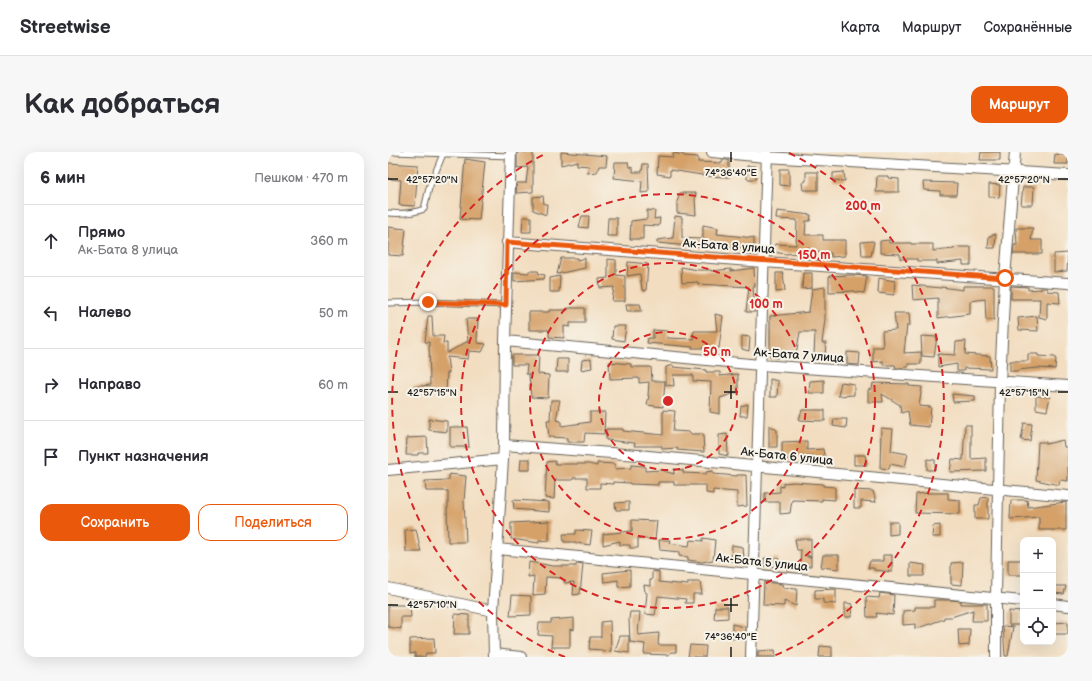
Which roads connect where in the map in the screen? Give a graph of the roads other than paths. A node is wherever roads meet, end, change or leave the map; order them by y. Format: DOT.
graph roads {
  1 [pos="392,152"];
  2 [pos="712,152"];
  3 [pos="1014,152"];
  4 [pos="443,154"];
  5 [pos="511,154"];
  6 [pos="766,154"];
  7 [pos="1013,171"];
  8 [pos="1068,175"];
  9 [pos="388,213"];
  10 [pos="507,242"];
  11 [pos="763,262"];
  12 [pos="1005,278"];
  13 [pos="1068,282"];
  14 [pos="388,303"];
  15 [pos="506,305"];
  16 [pos="505,341"];
  17 [pos="760,366"];
  18 [pos="1000,383"];
  19 [pos="1068,386"];
  20 [pos="504,445"];
  21 [pos="503,459"];
  22 [pos="757,466"];
  23 [pos="388,470"];
  24 [pos="998,490"];
  25 [pos="1068,496"];
  26 [pos="498,549"];
  27 [pos="753,574"];
  28 [pos="388,588"];
  29 [pos="996,597"];
  30 [pos="1020,601"];
  31 [pos="1056,604"];
  32 [pos="1068,606"];
  33 [pos="492,611"];
  34 [pos="494,656"];
  35 [pos="522,657"];
  36 [pos="751,657"];
  37 [pos="996,657"];
  1 -- 4 [label="lane"];
  2 -- 6 [label="street"];
  3 -- 7 [label="street"];
  4 -- 5 [label="lane"];
  4 -- 9 [label="lane"];
  5 -- 10 [label="street"];
  6 -- 7 [label="street"];
  6 -- 11 [label="street"];
  7 -- 8 [label="street"];
  7 -- 12 [label="street"];
  10 -- 11 [label="street, Ак-Бата 8 улица"];
  10 -- 15 [label="street"];
  11 -- 12 [label="street, Ак-Бата 8 улица"];
  11 -- 17 [label="street"];
  12 -- 13 [label="street, Ак-Бата 8 улица"];
  12 -- 18 [label="street"];
  14 -- 15 [label="lane"];
  15 -- 16 [label="street"];
  16 -- 17 [label="street, Ак-Бата 7 улица"];
  16 -- 20 [label="street"];
  17 -- 18 [label="street, Ак-Бата 7 улица"];
  17 -- 22 [label="street"];
  18 -- 19 [label="street, Ак-Бата 7 улица"];
  18 -- 24 [label="street"];
  20 -- 21 [label="street"];
  20 -- 22 [label="street, Ак-Бата 6 улица"];
  21 -- 23 [label="street"];
  21 -- 26 [label="street"];
  22 -- 24 [label="street, Ак-Бата 6 улица"];
  22 -- 27 [label="street"];
  24 -- 25 [label="street, Ак-Бата 6 улица"];
  24 -- 29 [label="street"];
  26 -- 27 [label="street, Ак-Бата 5 улица"];
  26 -- 33 [label="street"];
  27 -- 29 [label="street, Ак-Бата 5 улица"];
  27 -- 36 [label="street"];
  28 -- 33 [label="street"];
  29 -- 30 [label="street, Ак-Бата 5 улица"];
  29 -- 37 [label="street"];
  31 -- 32 [label="street"];
  33 -- 34 [label="street"];
  34 -- 35 [label="street"];
}
